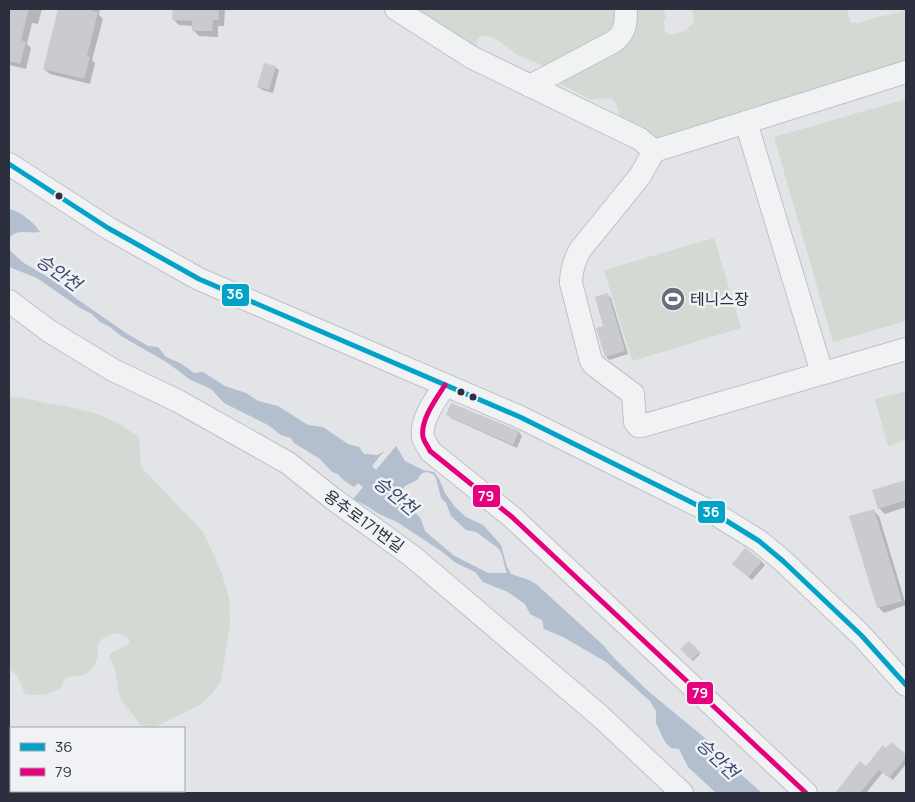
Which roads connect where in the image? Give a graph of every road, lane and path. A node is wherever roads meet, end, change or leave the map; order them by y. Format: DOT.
graph roads {
  1 [pos="396,9"];
  2 [pos="626,9"];
  3 [pos="906,72"];
  4 [pos="530,86"];
  5 [pos="746,122"];
  6 [pos="654,151"];
  7 [pos="12,172"];
  8 [pos="9,301"];
  9 [pos="906,349"];
  10 [pos="822,373"];
  11 [pos="445,385"];
  12 [pos="906,685"];
  13 [pos="682,793"];
  14 [pos="806,793"];
  1 -- 4 [label="street"];
  2 -- 4 [label="street"];
  3 -- 5 [label="street"];
  4 -- 6 [label="street"];
  5 -- 6 [label="street"];
  5 -- 10 [label="street"];
  6 -- 10 [label="street"];
  7 -- 11 [label="street"];
  8 -- 13 [label="street, 용추로171번길"];
  9 -- 10 [label="street"];
  11 -- 12 [label="street"];
  11 -- 14 [label="street"];
}
